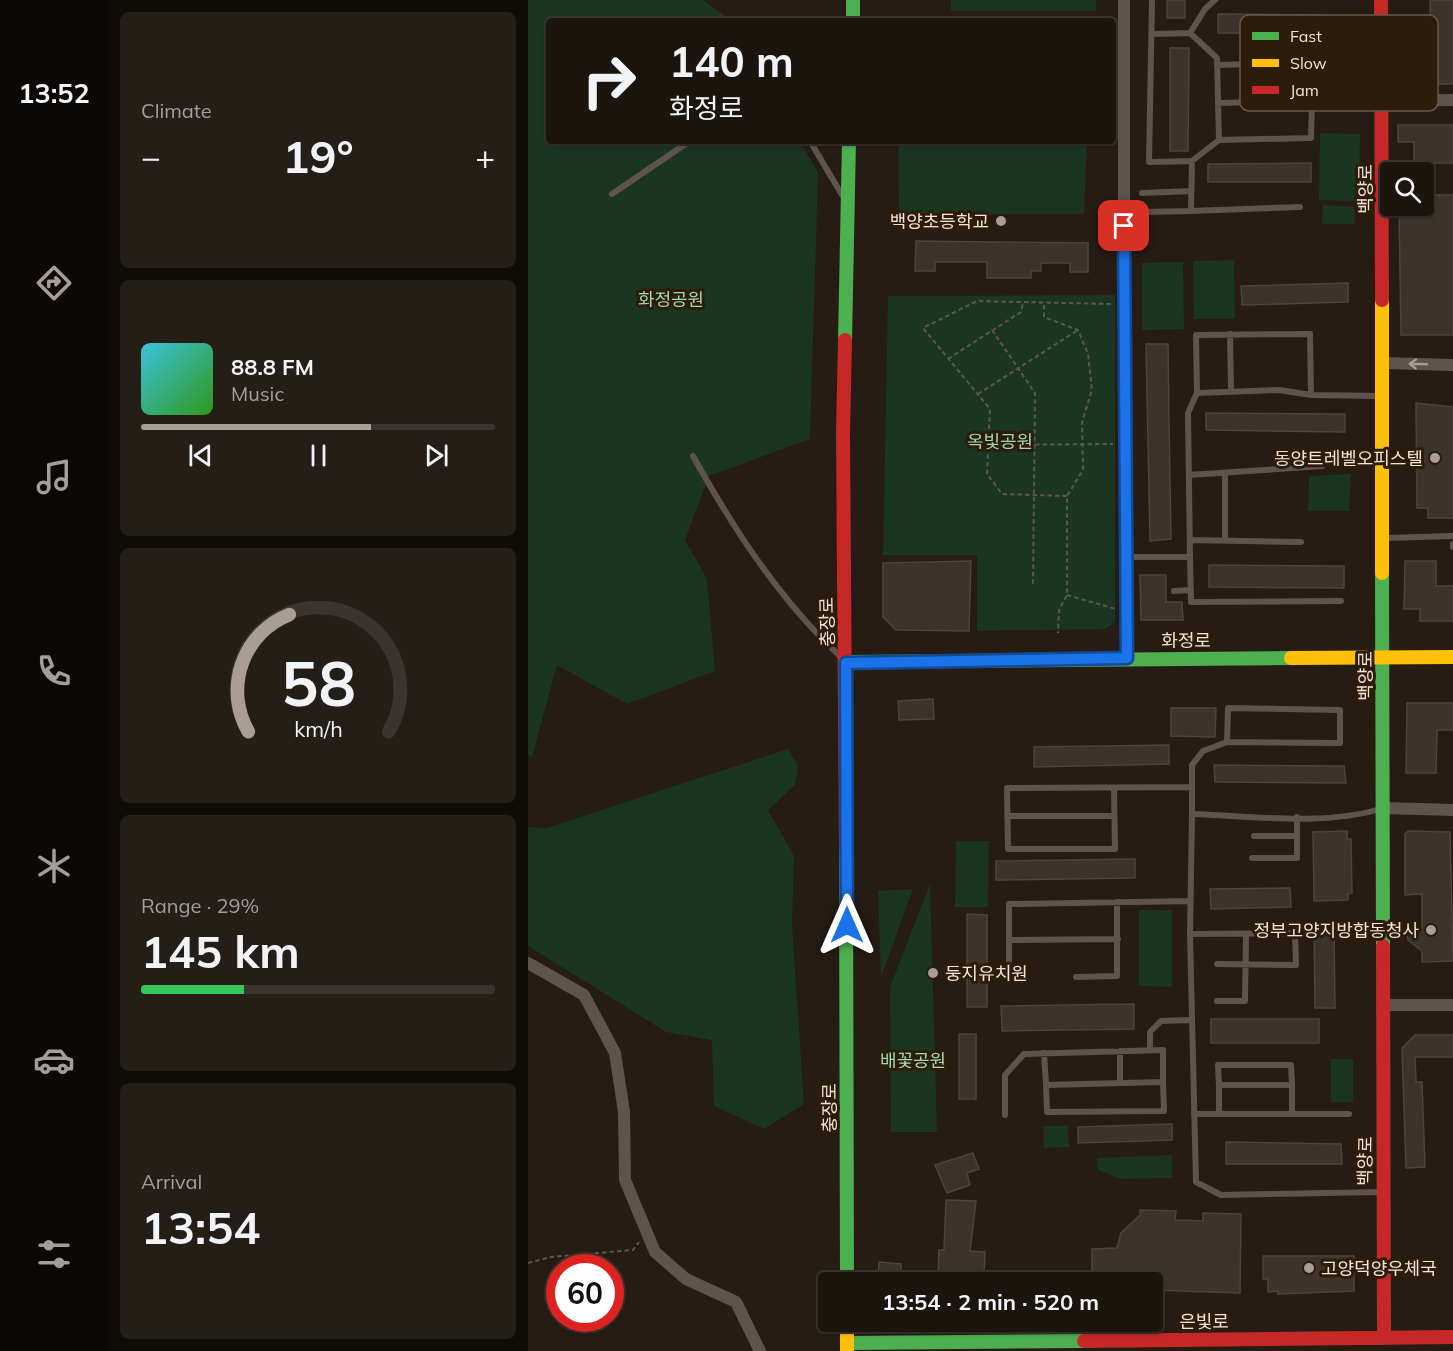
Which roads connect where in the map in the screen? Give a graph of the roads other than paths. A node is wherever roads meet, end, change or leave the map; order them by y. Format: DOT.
graph roads {
  1 [pos="853,0"];
  2 [pos="1124,0"];
  3 [pos="1152,0"];
  4 [pos="1215,0"];
  5 [pos="1381,0"];
  6 [pos="1381,15"];
  7 [pos="853,18"];
  8 [pos="1190,33"];
  9 [pos="1152,34"];
  10 [pos="1240,64"];
  11 [pos="1217,65"];
  12 [pos="1438,99"];
  13 [pos="1453,99"];
  14 [pos="1218,103"];
  15 [pos="1240,103"];
  16 [pos="1312,111"];
  17 [pos="1383,111"];
  18 [pos="1219,140"];
  19 [pos="686,144"];
  20 [pos="812,144"];
  21 [pos="849,144"];
  22 [pos="1192,161"];
  23 [pos="1191,191"];
  24 [pos="1142,193"];
  25 [pos="612,194"];
  26 [pos="847,203"];
  27 [pos="1300,207"];
  28 [pos="1191,211"];
  29 [pos="1142,212"];
  30 [pos="1230,334"];
  31 [pos="1383,363"];
  32 [pos="1453,365"];
  33 [pos="1232,390"];
  34 [pos="1197,393"];
  35 [pos="1311,395"];
  36 [pos="1383,396"];
  37 [pos="693,456"];
  38 [pos="1322,466"];
  39 [pos="1225,473"];
  40 [pos="1189,476"];
  41 [pos="1453,536"];
  42 [pos="1383,538"];
  43 [pos="1190,540"];
  44 [pos="1226,541"];
  45 [pos="1301,542"];
  46 [pos="1126,557"];
  47 [pos="1190,557"];
  48 [pos="1191,590"];
  49 [pos="1174,591"];
  50 [pos="1341,601"];
  51 [pos="1453,657"];
  52 [pos="1127,658"];
  53 [pos="1383,658"];
  54 [pos="846,663"];
  55 [pos="1227,742"];
  56 [pos="1192,787"];
  57 [pos="1114,788"];
  58 [pos="1383,808"];
  59 [pos="1453,810"];
  60 [pos="1192,814"];
  61 [pos="1007,816"];
  62 [pos="1114,816"];
  63 [pos="1297,817"];
  64 [pos="1254,836"];
  65 [pos="1297,836"];
  66 [pos="1252,858"];
  67 [pos="1117,902"];
  68 [pos="1190,902"];
  69 [pos="1190,934"];
  70 [pos="1246,934"];
  71 [pos="1118,939"];
  72 [pos="1009,940"];
  73 [pos="528,963"];
  74 [pos="1217,964"];
  75 [pos="1246,965"];
  76 [pos="1009,976"];
  77 [pos="1077,977"];
  78 [pos="1217,1001"];
  79 [pos="1382,1005"];
  80 [pos="1453,1005"];
  81 [pos="1191,1020"];
  82 [pos="1150,1051"];
  83 [pos="1120,1052"];
  84 [pos="1044,1053"];
  85 [pos="1164,1082"];
  86 [pos="1120,1083"];
  87 [pos="1046,1085"];
  88 [pos="1219,1085"];
  89 [pos="1292,1085"];
  90 [pos="1194,1114"];
  91 [pos="1219,1114"];
  92 [pos="1292,1114"];
  93 [pos="1349,1114"];
  94 [pos="1005,1115"];
  95 [pos="1383,1192"];
  96 [pos="847,1272"];
  97 [pos="845,1332"];
  98 [pos="1449,1336"];
  99 [pos="1384,1344"];
  100 [pos="1126,1345"];
  101 [pos="843,1348"];
  102 [pos="760,1351"];
  103 [pos="1445,1351"];
  1 -- 7 [label="main road"];
  2 -- 46 [label="street"];
  3 -- 9 [label="lane"];
  4 -- 8 [label="lane"];
  5 -- 6 [label="main road, 백양로"];
  8 -- 9 [label="lane"];
  8 -- 11 [label="lane"];
  9 -- 22 [label="lane"];
  10 -- 11 [label="lane"];
  11 -- 14 [label="lane"];
  12 -- 13 [label="street"];
  14 -- 15 [label="lane"];
  14 -- 18 [label="lane"];
  16 -- 18 [label="lane"];
  17 -- 31 [label="main road, 백양로"];
  18 -- 22 [label="lane"];
  19 -- 25 [label="lane"];
  20 -- 26 [label="lane"];
  21 -- 26 [label="main road, 충장로"];
  22 -- 23 [label="lane"];
  23 -- 24 [label="lane"];
  23 -- 28 [label="lane"];
  26 -- 54 [label="main road, 충장로"];
  27 -- 28 [label="lane"];
  28 -- 29 [label="lane"];
  30 -- 33 [label="lane"];
  30 -- 34 [label="lane"];
  30 -- 35 [label="lane"];
  32 -- 31 [label="street, one-way"];
  31 -- 36 [label="main road, 백양로"];
  33 -- 34 [label="lane"];
  33 -- 35 [label="lane"];
  34 -- 40 [label="lane"];
  35 -- 36 [label="lane"];
  36 -- 42 [label="main road, 백양로"];
  37 -- 54 [label="lane"];
  38 -- 39 [label="lane"];
  39 -- 40 [label="lane"];
  39 -- 44 [label="lane"];
  40 -- 43 [label="lane"];
  41 -- 42 [label="lane"];
  42 -- 53 [label="main road, 백양로"];
  43 -- 44 [label="lane"];
  43 -- 47 [label="lane"];
  44 -- 45 [label="lane"];
  46 -- 47 [label="lane"];
  46 -- 52 [label="street"];
  47 -- 48 [label="lane"];
  48 -- 49 [label="lane"];
  48 -- 50 [label="lane"];
  51 -- 53 [label="main road, 화정로"];
  52 -- 53 [label="main road, 화정로"];
  52 -- 54 [label="main road, 화정로"];
  53 -- 58 [label="main road, 백양로"];
  54 -- 96 [label="main road, 충장로"];
  55 -- 55 [label="lane"];
  55 -- 56 [label="lane"];
  56 -- 57 [label="lane"];
  56 -- 60 [label="lane"];
  57 -- 61 [label="lane"];
  57 -- 62 [label="lane"];
  58 -- 59 [label="street"];
  58 -- 63 [label="lane"];
  58 -- 79 [label="main road, 백양로"];
  60 -- 63 [label="lane"];
  60 -- 68 [label="lane"];
  61 -- 62 [label="lane"];
  61 -- 62 [label="lane"];
  63 -- 65 [label="lane"];
  64 -- 65 [label="lane"];
  65 -- 66 [label="lane"];
  67 -- 68 [label="lane"];
  67 -- 71 [label="lane"];
  67 -- 72 [label="lane"];
  68 -- 69 [label="lane"];
  69 -- 70 [label="lane"];
  69 -- 81 [label="lane"];
  70 -- 75 [label="lane"];
  70 -- 75 [label="lane"];
  71 -- 72 [label="lane"];
  71 -- 77 [label="lane"];
  72 -- 76 [label="lane"];
  73 -- 102 [label="street"];
  74 -- 75 [label="lane"];
  75 -- 78 [label="lane"];
  79 -- 80 [label="street"];
  79 -- 95 [label="main road, 백양로"];
  81 -- 82 [label="lane"];
  81 -- 90 [label="lane"];
  82 -- 83 [label="lane"];
  82 -- 85 [label="lane"];
  83 -- 84 [label="lane"];
  83 -- 86 [label="lane"];
  84 -- 87 [label="lane"];
  84 -- 94 [label="lane"];
  85 -- 86 [label="lane"];
  85 -- 87 [label="lane"];
  86 -- 87 [label="lane"];
  88 -- 89 [label="lane"];
  88 -- 89 [label="lane"];
  88 -- 91 [label="lane"];
  89 -- 92 [label="lane"];
  90 -- 91 [label="lane"];
  90 -- 95 [label="lane"];
  91 -- 92 [label="lane"];
  92 -- 93 [label="lane"];
  95 -- 99 [label="main road, 백양로"];
  97 -- 101 [label="main road"];
  98 -- 99 [label="main road, 은빛로"];
  98 -- 103 [label="street"];
  99 -- 100 [label="main road, 은빛로"];
  100 -- 101 [label="main road, 은빛로"];
}
